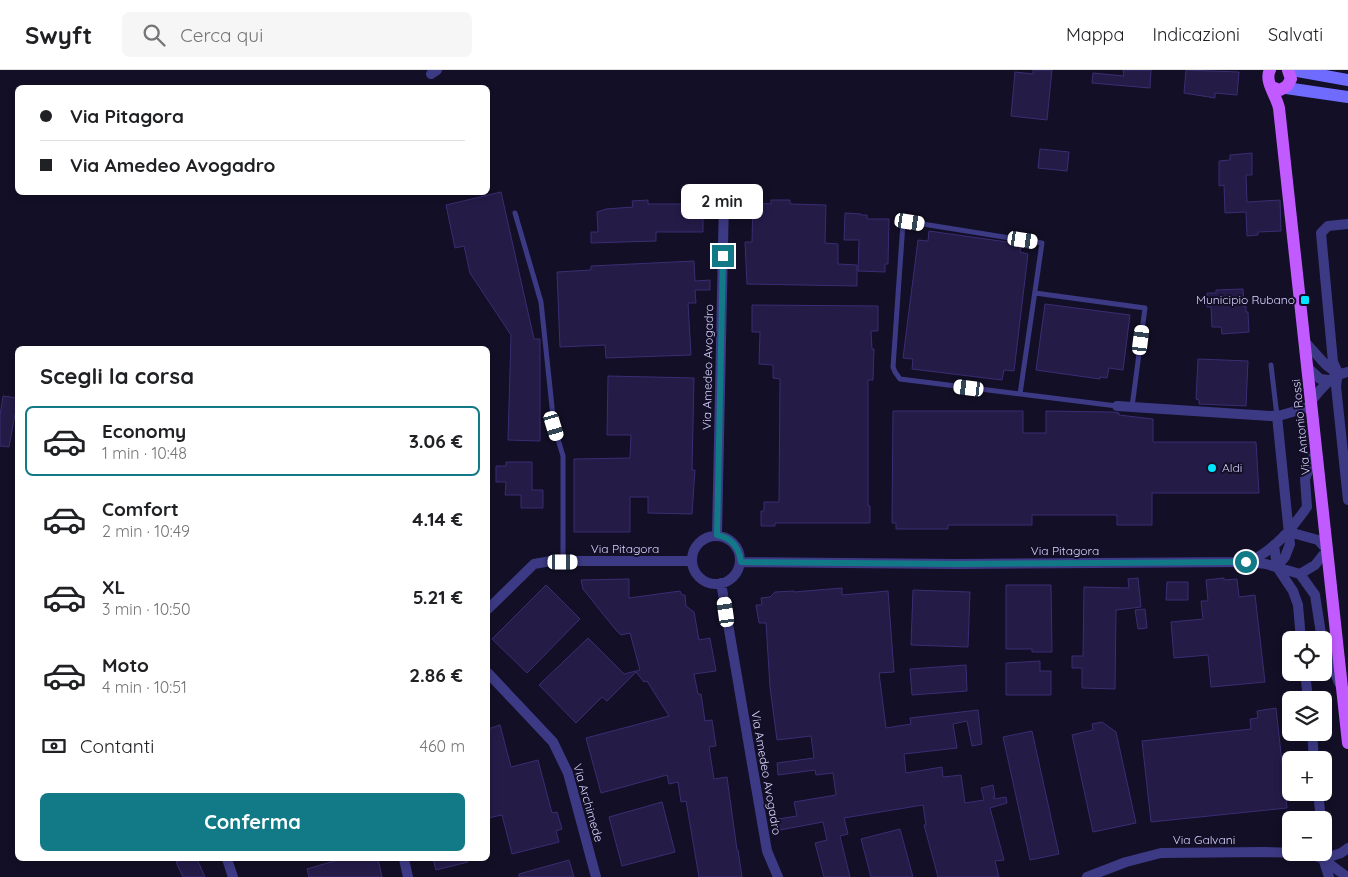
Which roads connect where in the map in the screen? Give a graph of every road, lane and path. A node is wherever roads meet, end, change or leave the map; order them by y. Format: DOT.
graph roads {
  1 [pos="1290,70"];
  2 [pos="1273,80"];
  3 [pos="1348,80"];
  4 [pos="1348,97"];
  5 [pos="724,199"];
  6 [pos="515,213"];
  7 [pos="1348,225"];
  8 [pos="1035,293"];
  9 [pos="1306,343"];
  10 [pos="1271,365"];
  11 [pos="1308,368"];
  12 [pos="1343,373"];
  13 [pos="1328,380"];
  14 [pos="1020,394"];
  15 [pos="1312,403"];
  16 [pos="1117,406"];
  17 [pos="1132,408"];
  18 [pos="1277,416"];
  19 [pos="1317,450"];
  20 [pos="1348,500"];
  21 [pos="1289,532"];
  22 [pos="717,535"];
  23 [pos="1274,546"];
  24 [pos="1327,550"];
  25 [pos="692,561"];
  26 [pos="563,562"];
  27 [pos="741,562"];
  28 [pos="1249,562"];
  29 [pos="1277,567"];
  30 [pos="1300,574"];
  31 [pos="721,584"];
  32 [pos="490,607"];
  33 [pos="1301,631"];
  34 [pos="1321,631"];
  35 [pos="1332,665"];
  36 [pos="490,675"];
  37 [pos="1342,691"];
  38 [pos="1348,744"];
  39 [pos="1348,848"];
  40 [pos="1282,853"];
  41 [pos="1332,855"];
  42 [pos="228,861"];
  43 [pos="404,861"];
  44 [pos="1324,861"];
  45 [pos="1328,861"];
  46 [pos="233,877"];
  47 [pos="408,877"];
  48 [pos="596,877"];
  49 [pos="778,877"];
  50 [pos="1087,877"];
  51 [pos="1329,877"];
  52 [pos="1346,877"];
  1 -- 2 [label="main road"];
  1 -- 3 [label="street"];
  2 -- 4 [label="street"];
  2 -- 9 [label="main road, Via Antonio Rossi"];
  5 -- 22 [label="street, Via Amedeo Avogadro"];
  6 -- 26 [label="lane"];
  7 -- 12 [label="street"];
  8 -- 14 [label="lane"];
  8 -- 14 [label="lane"];
  8 -- 17 [label="lane"];
  9 -- 11 [label="main road, Via Antonio Rossi"];
  9 -- 12 [label="street"];
  10 -- 18 [label="lane, Via Antonio Rossi"];
  11 -- 13 [label="street"];
  11 -- 15 [label="main road, Via Antonio Rossi"];
  12 -- 13 [label="street"];
  12 -- 20 [label="street"];
  13 -- 15 [label="street"];
  14 -- 16 [label="lane"];
  15 -- 18 [label="street"];
  15 -- 19 [label="main road, Via Antonio Rossi"];
  16 -- 17 [label="street"];
  17 -- 18 [label="street"];
  18 -- 21 [label="street, Via Antonio Rossi"];
  19 -- 21 [label="street"];
  19 -- 24 [label="main road, Via Antonio Rossi"];
  21 -- 23 [label="street"];
  21 -- 24 [label="street"];
  21 -- 29 [label="street"];
  22 -- 25 [label="street"];
  22 -- 27 [label="street"];
  23 -- 28 [label="street"];
  23 -- 29 [label="street"];
  24 -- 30 [label="street"];
  24 -- 37 [label="main road, Via Antonio Rossi"];
  25 -- 26 [label="street, Via Pitagora"];
  25 -- 31 [label="street"];
  26 -- 32 [label="street, Via Pitagora"];
  27 -- 28 [label="street, Via Pitagora"];
  27 -- 31 [label="street"];
  28 -- 29 [label="street, Via Pitagora"];
  29 -- 30 [label="street, Via Pitagora"];
  29 -- 33 [label="street"];
  30 -- 34 [label="street"];
  31 -- 49 [label="street, Via Amedeo Avogadro"];
  35 -- 37 [label="street"];
  36 -- 48 [label="street, Via Archimede"];
  37 -- 38 [label="main road, Via Antonio Rossi"];
  39 -- 41 [label="street"];
  40 -- 50 [label="street, Via Galvani"];
  42 -- 46 [label="street"];
  43 -- 47 [label="street"];
  44 -- 51 [label="street"];
  45 -- 52 [label="street"];
}
